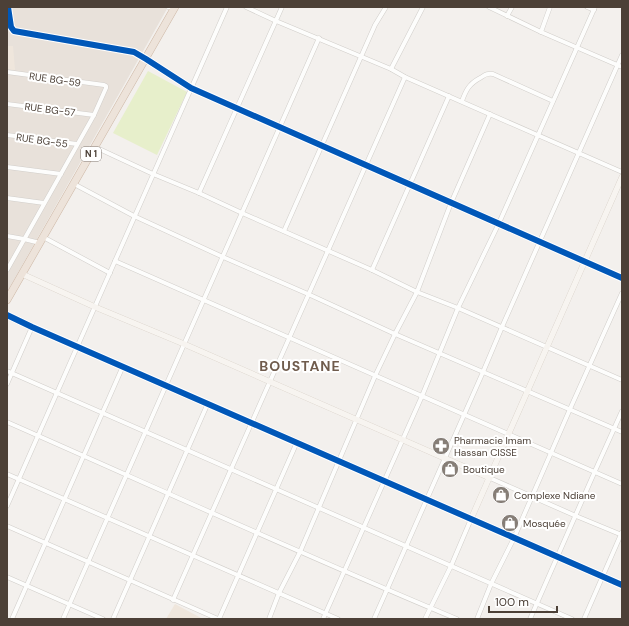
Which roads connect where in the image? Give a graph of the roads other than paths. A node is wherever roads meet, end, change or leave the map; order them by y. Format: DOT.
graph roads {
  1 [pos="8,7"];
  2 [pos="172,7"];
  3 [pos="227,7"];
  4 [pos="246,7"];
  5 [pos="282,7"];
  6 [pos="386,7"];
  7 [pos="422,7"];
  8 [pos="488,7"];
  9 [pos="512,7"];
  10 [pos="550,7"];
  11 [pos="587,7"];
  12 [pos="594,8"];
  13 [pos="507,16"];
  14 [pos="276,21"];
  15 [pos="541,32"];
  16 [pos="318,38"];
  17 [pos="577,47"];
  18 [pos="622,55"];
  19 [pos="361,57"];
  20 [pos="146,59"];
  21 [pos="617,65"];
  22 [pos="622,67"];
  23 [pos="391,69"];
  24 [pos="7,72"];
  25 [pos="406,77"];
  26 [pos="191,88"];
  27 [pos="449,96"];
  28 [pos="462,101"];
  29 [pos="553,101"];
  30 [pos="7,104"];
  31 [pos="236,108"];
  32 [pos="490,114"];
  33 [pos="94,115"];
  34 [pos="280,127"];
  35 [pos="7,135"];
  36 [pos="538,135"];
  37 [pos="78,144"];
  38 [pos="322,146"];
  39 [pos="95,147"];
  40 [pos="579,153"];
  41 [pos="366,165"];
  42 [pos="7,167"];
  43 [pos="622,172"];
  44 [pos="61,174"];
  45 [pos="153,174"];
  46 [pos="622,177"];
  47 [pos="74,184"];
  48 [pos="410,184"];
  49 [pos="199,193"];
  50 [pos="7,198"];
  51 [pos="44,203"];
  52 [pos="451,203"];
  53 [pos="242,213"];
  54 [pos="134,216"];
  55 [pos="499,223"];
  56 [pos="284,231"];
  57 [pos="7,236"];
  58 [pos="24,239"];
  59 [pos="41,240"];
  60 [pos="540,241"];
  61 [pos="328,251"];
  62 [pos="223,257"];
  63 [pos="115,261"];
  64 [pos="585,261"];
  65 [pos="7,270"];
  66 [pos="372,270"];
  67 [pos="110,273"];
  68 [pos="22,274"];
  69 [pos="622,278"];
  70 [pos="417,292"];
  71 [pos="622,293"];
  72 [pos="308,294"];
  73 [pos="7,300"];
  74 [pos="203,300"];
  75 [pos="95,307"];
  76 [pos="458,308"];
  77 [pos="7,315"];
  78 [pos="32,327"];
  79 [pos="502,327"];
  80 [pos="395,334"];
  81 [pos="289,338"];
  82 [pos="184,344"];
  83 [pos="78,346"];
  84 [pos="547,347"];
  85 [pos="439,353"];
  86 [pos="123,366"];
  87 [pos="590,366"];
  88 [pos="7,371"];
  89 [pos="483,372"];
  90 [pos="12,373"];
  91 [pos="375,376"];
  92 [pos="622,380"];
  93 [pos="270,382"];
  94 [pos="7,384"];
  95 [pos="166,385"];
  96 [pos="57,392"];
  97 [pos="527,392"];
  98 [pos="422,396"];
  99 [pos="208,403"];
  100 [pos="570,409"];
  101 [pos="622,411"];
  102 [pos="103,413"];
  103 [pos="464,415"];
  104 [pos="356,419"];
  105 [pos="7,422"];
  106 [pos="252,423"];
  107 [pos="614,429"];
  108 [pos="146,432"];
  109 [pos="622,432"];
  110 [pos="509,434"];
  111 [pos="38,436"];
  112 [pos="403,440"];
  113 [pos="297,442"];
  114 [pos="187,450"];
  115 [pos="551,453"];
  116 [pos="84,456"];
  117 [pos="444,458"];
  118 [pos="340,461"];
  119 [pos="231,469"];
  120 [pos="595,471"];
  121 [pos="7,474"];
  122 [pos="126,475"];
  123 [pos="490,478"];
  124 [pos="19,479"];
  125 [pos="384,481"];
  126 [pos="622,484"];
  127 [pos="277,489"];
  128 [pos="168,493"];
  129 [pos="532,496"];
  130 [pos="65,499"];
  131 [pos="426,499"];
  132 [pos="7,506"];
  133 [pos="319,508"];
  134 [pos="212,513"];
  135 [pos="576,516"];
  136 [pos="108,518"];
  137 [pos="472,519"];
  138 [pos="7,526"];
  139 [pos="364,527"];
  140 [pos="257,533"];
  141 [pos="622,534"];
  142 [pos="149,536"];
  143 [pos="514,538"];
  144 [pos="45,543"];
  145 [pos="406,546"];
  146 [pos="300,552"];
  147 [pos="193,555"];
  148 [pos="558,557"];
  149 [pos="88,562"];
  150 [pos="451,566"];
  151 [pos="344,571"];
  152 [pos="239,575"];
  153 [pos="7,577"];
  154 [pos="602,577"];
  155 [pos="130,580"];
  156 [pos="492,584"];
  157 [pos="26,585"];
  158 [pos="622,585"];
  159 [pos="386,590"];
  160 [pos="280,593"];
  161 [pos="173,600"];
  162 [pos="69,604"];
  163 [pos="537,604"];
  164 [pos="430,608"];
  165 [pos="325,613"];
  166 [pos="12,619"];
  167 [pos="63,619"];
  168 [pos="103,619"];
  169 [pos="113,619"];
  170 [pos="218,619"];
  171 [pos="269,619"];
  172 [pos="323,619"];
  173 [pos="338,619"];
  174 [pos="374,619"];
  175 [pos="425,619"];
  176 [pos="457,619"];
  177 [pos="477,619"];
  178 [pos="530,619"];
  179 [pos="572,619"];
  180 [pos="584,619"];
  1 -- 20 [label="street"];
  2 -- 20 [label="highway, N 1"];
  3 -- 26 [label="street"];
  4 -- 14 [label="street"];
  5 -- 14 [label="street"];
  6 -- 19 [label="street"];
  7 -- 23 [label="street"];
  8 -- 13 [label="street"];
  9 -- 13 [label="street"];
  10 -- 15 [label="street"];
  11 -- 12 [label="street"];
  12 -- 17 [label="street"];
  13 -- 15 [label="street"];
  14 -- 16 [label="street"];
  14 -- 31 [label="street"];
  15 -- 17 [label="street"];
  16 -- 19 [label="street"];
  16 -- 34 [label="street"];
  17 -- 21 [label="street"];
  17 -- 29 [label="street"];
  18 -- 21 [label="street"];
  19 -- 23 [label="street"];
  19 -- 38 [label="street"];
  20 -- 26 [label="street"];
  20 -- 39 [label="highway, N 1"];
  21 -- 22 [label="street"];
  21 -- 40 [label="street"];
  23 -- 25 [label="street"];
  24 -- 33 [label="street, RUE BG-59"];
  25 -- 27 [label="street"];
  25 -- 41 [label="street"];
  26 -- 31 [label="street"];
  26 -- 45 [label="street"];
  27 -- 28 [label="street"];
  27 -- 48 [label="street"];
  28 -- 29 [label="street"];
  28 -- 32 [label="street"];
  29 -- 36 [label="street"];
  30 -- 33 [label="street, RUE BG-57"];
  31 -- 34 [label="street"];
  31 -- 49 [label="street"];
  32 -- 36 [label="street"];
  32 -- 52 [label="street"];
  33 -- 37 [label="street"];
  34 -- 38 [label="street"];
  34 -- 53 [label="street"];
  35 -- 37 [label="street, RUE BG-55"];
  36 -- 40 [label="street"];
  36 -- 55 [label="street"];
  37 -- 44 [label="street"];
  38 -- 41 [label="street"];
  38 -- 56 [label="street"];
  39 -- 45 [label="street"];
  39 -- 47 [label="highway, N 1"];
  40 -- 43 [label="street"];
  40 -- 60 [label="street"];
  41 -- 48 [label="street"];
  41 -- 61 [label="street"];
  42 -- 44 [label="street"];
  44 -- 51 [label="street"];
  45 -- 49 [label="street"];
  45 -- 54 [label="street"];
  46 -- 64 [label="street"];
  47 -- 54 [label="street"];
  47 -- 59 [label="highway, N 1"];
  48 -- 52 [label="street"];
  48 -- 66 [label="street"];
  49 -- 53 [label="street"];
  50 -- 51 [label="street"];
  51 -- 58 [label="street"];
  52 -- 55 [label="street"];
  52 -- 70 [label="street"];
  53 -- 56 [label="street"];
  53 -- 62 [label="street"];
  54 -- 62 [label="street"];
  54 -- 63 [label="street"];
  55 -- 60 [label="street"];
  55 -- 76 [label="street"];
  56 -- 61 [label="street"];
  57 -- 58 [label="street"];
  58 -- 59 [label="street"];
  58 -- 65 [label="street"];
  59 -- 67 [label="street"];
  59 -- 68 [label="highway, N 1"];
  60 -- 64 [label="street"];
  60 -- 79 [label="street"];
  61 -- 66 [label="street"];
  61 -- 72 [label="street"];
  62 -- 72 [label="street"];
  62 -- 74 [label="street"];
  63 -- 67 [label="street"];
  63 -- 74 [label="street"];
  64 -- 69 [label="street"];
  64 -- 84 [label="street"];
  66 -- 70 [label="street"];
  67 -- 75 [label="street"];
  68 -- 73 [label="highway, N 1"];
  68 -- 75 [label="street"];
  70 -- 76 [label="street"];
  70 -- 80 [label="street"];
  71 -- 87 [label="street"];
  72 -- 80 [label="street"];
  72 -- 81 [label="street"];
  74 -- 81 [label="street"];
  74 -- 82 [label="street"];
  75 -- 82 [label="street"];
  75 -- 83 [label="street"];
  76 -- 79 [label="street"];
  76 -- 85 [label="street"];
  77 -- 78 [label="street"];
  78 -- 83 [label="street"];
  78 -- 90 [label="street"];
  79 -- 84 [label="street"];
  79 -- 89 [label="street"];
  80 -- 85 [label="street"];
  80 -- 91 [label="street"];
  81 -- 91 [label="street"];
  81 -- 93 [label="street"];
  82 -- 93 [label="street"];
  82 -- 95 [label="street"];
  83 -- 86 [label="street"];
  83 -- 96 [label="street"];
  84 -- 87 [label="street"];
  84 -- 97 [label="street"];
  85 -- 89 [label="street"];
  85 -- 98 [label="street"];
  86 -- 95 [label="street"];
  86 -- 102 [label="street"];
  87 -- 92 [label="street"];
  87 -- 100 [label="street"];
  88 -- 90 [label="street"];
  89 -- 97 [label="street"];
  89 -- 103 [label="street"];
  90 -- 94 [label="street"];
  90 -- 96 [label="street"];
  91 -- 98 [label="street"];
  91 -- 104 [label="street"];
  93 -- 104 [label="street"];
  93 -- 106 [label="street"];
  95 -- 99 [label="street"];
  95 -- 108 [label="street"];
  96 -- 102 [label="street"];
  96 -- 111 [label="street"];
  97 -- 100 [label="street"];
  97 -- 110 [label="street"];
  98 -- 103 [label="street"];
  98 -- 112 [label="street"];
  99 -- 106 [label="street"];
  99 -- 114 [label="street"];
  100 -- 107 [label="street"];
  100 -- 115 [label="street"];
  101 -- 107 [label="street"];
  102 -- 108 [label="street"];
  102 -- 116 [label="street"];
  103 -- 110 [label="street"];
  103 -- 117 [label="street"];
  104 -- 112 [label="street"];
  104 -- 118 [label="street"];
  105 -- 111 [label="street"];
  106 -- 113 [label="street"];
  106 -- 119 [label="street"];
  107 -- 109 [label="street"];
  107 -- 120 [label="street"];
  108 -- 114 [label="street"];
  108 -- 122 [label="street"];
  110 -- 115 [label="street"];
  110 -- 123 [label="street"];
  111 -- 116 [label="street"];
  111 -- 124 [label="street"];
  112 -- 117 [label="street"];
  112 -- 125 [label="street"];
  113 -- 118 [label="street"];
  113 -- 127 [label="street"];
  114 -- 119 [label="street"];
  114 -- 128 [label="street"];
  115 -- 120 [label="street"];
  115 -- 129 [label="street"];
  116 -- 122 [label="street"];
  116 -- 130 [label="street"];
  117 -- 123 [label="street"];
  117 -- 131 [label="street"];
  118 -- 125 [label="street"];
  118 -- 133 [label="street"];
  119 -- 127 [label="street"];
  119 -- 134 [label="street"];
  120 -- 126 [label="street"];
  120 -- 135 [label="street"];
  121 -- 124 [label="street"];
  122 -- 128 [label="street"];
  122 -- 136 [label="street"];
  123 -- 129 [label="street"];
  123 -- 137 [label="street"];
  124 -- 130 [label="street"];
  124 -- 132 [label="street"];
  125 -- 131 [label="street"];
  125 -- 139 [label="street"];
  127 -- 133 [label="street"];
  127 -- 140 [label="street"];
  128 -- 134 [label="street"];
  128 -- 142 [label="street"];
  129 -- 135 [label="street"];
  129 -- 143 [label="street"];
  130 -- 136 [label="street"];
  130 -- 144 [label="street"];
  131 -- 137 [label="street"];
  131 -- 145 [label="street"];
  133 -- 139 [label="street"];
  133 -- 146 [label="street"];
  134 -- 140 [label="street"];
  134 -- 147 [label="street"];
  135 -- 141 [label="street"];
  135 -- 148 [label="street"];
  136 -- 142 [label="street"];
  136 -- 149 [label="street"];
  137 -- 143 [label="street"];
  137 -- 150 [label="street"];
  138 -- 144 [label="street"];
  139 -- 145 [label="street"];
  139 -- 151 [label="street"];
  140 -- 146 [label="street"];
  140 -- 152 [label="street"];
  141 -- 154 [label="street"];
  142 -- 147 [label="street"];
  142 -- 155 [label="street"];
  143 -- 148 [label="street"];
  143 -- 156 [label="street"];
  144 -- 149 [label="street"];
  144 -- 157 [label="street"];
  145 -- 150 [label="street"];
  145 -- 159 [label="street"];
  146 -- 151 [label="street"];
  146 -- 160 [label="street"];
  147 -- 152 [label="street"];
  147 -- 161 [label="street"];
  148 -- 154 [label="street"];
  148 -- 163 [label="street"];
  149 -- 155 [label="street"];
  149 -- 162 [label="street"];
  150 -- 156 [label="street"];
  150 -- 164 [label="street"];
  151 -- 159 [label="street"];
  151 -- 165 [label="street"];
  152 -- 160 [label="street"];
  152 -- 170 [label="street"];
  153 -- 157 [label="street"];
  154 -- 158 [label="street"];
  154 -- 180 [label="street"];
  155 -- 161 [label="street"];
  155 -- 169 [label="street"];
  156 -- 163 [label="street"];
  156 -- 177 [label="street"];
  157 -- 162 [label="street"];
  157 -- 166 [label="street"];
  159 -- 164 [label="street"];
  159 -- 174 [label="street"];
  160 -- 165 [label="street"];
  160 -- 171 [label="street"];
  161 -- 170 [label="street"];
  162 -- 167 [label="street"];
  162 -- 168 [label="street"];
  163 -- 178 [label="street"];
  163 -- 179 [label="street"];
  164 -- 175 [label="street"];
  164 -- 176 [label="street"];
  165 -- 172 [label="street"];
  165 -- 173 [label="street"];
}
